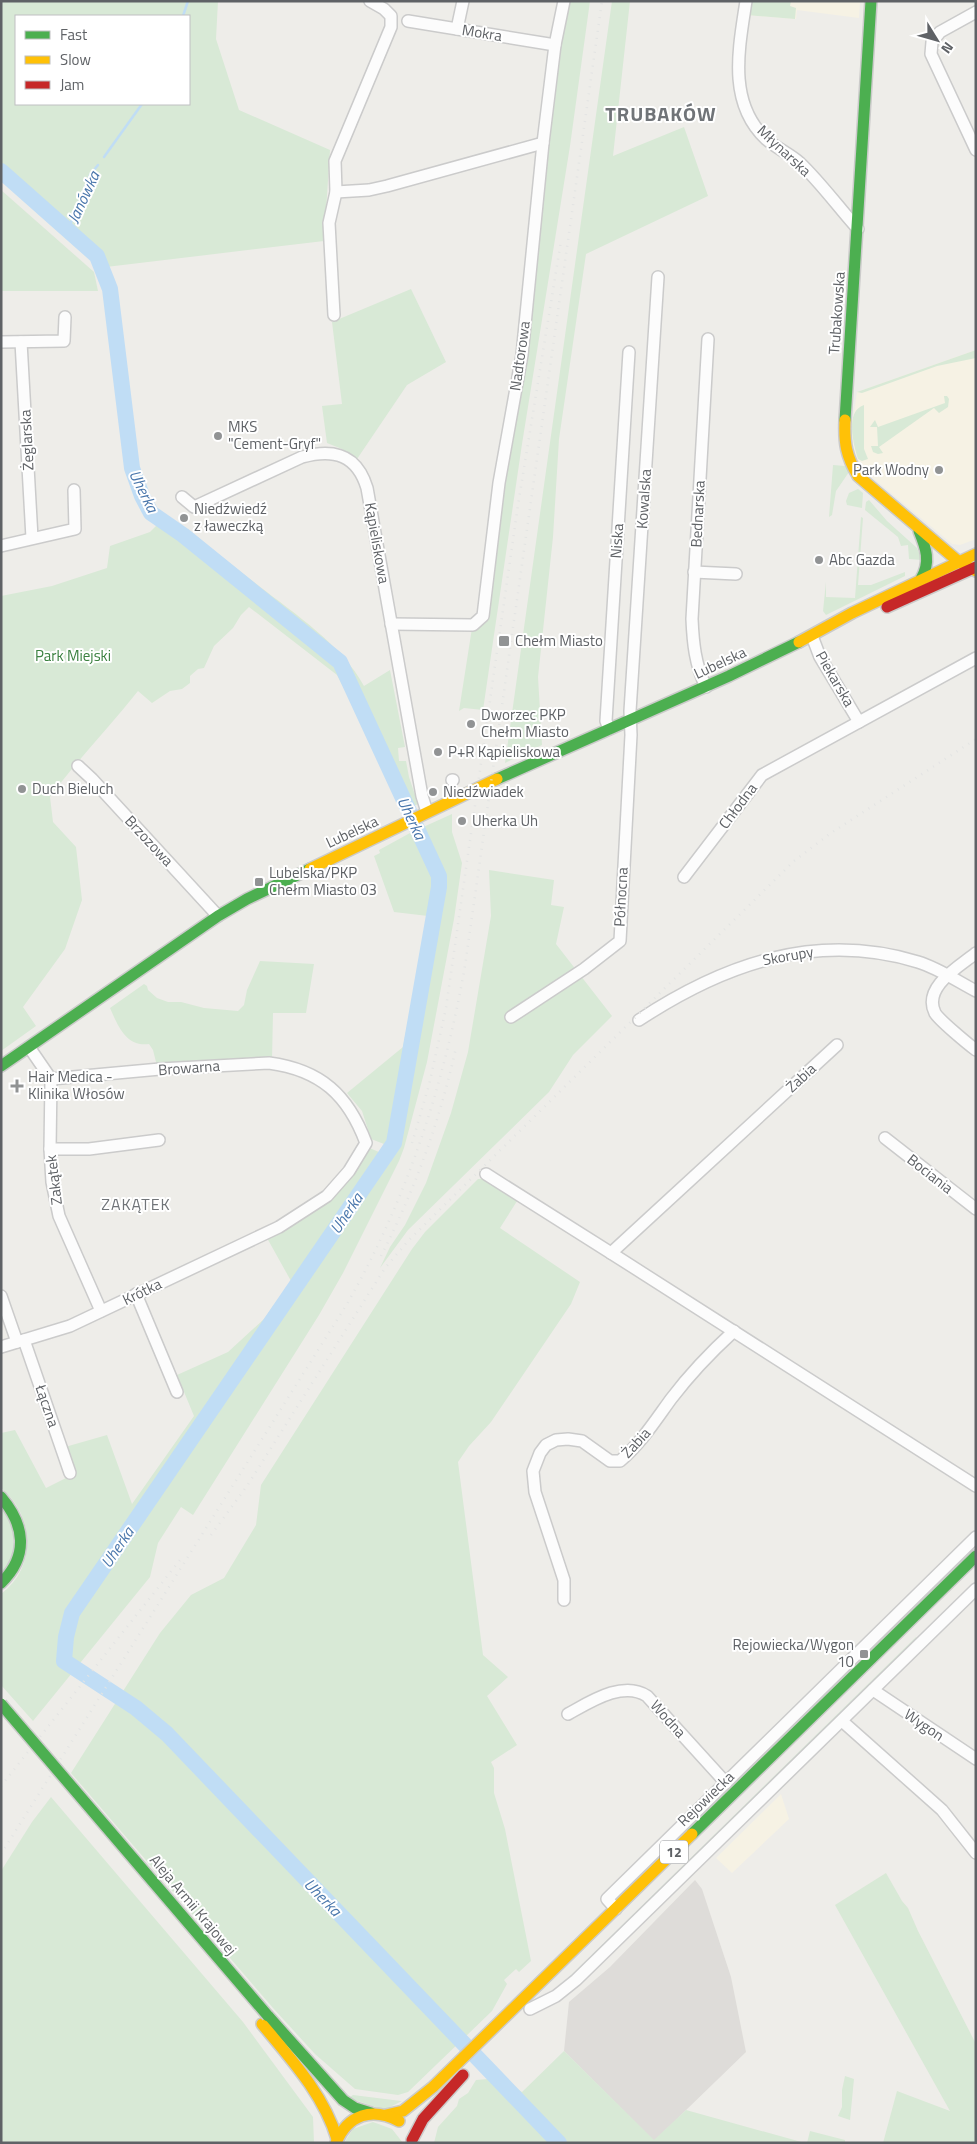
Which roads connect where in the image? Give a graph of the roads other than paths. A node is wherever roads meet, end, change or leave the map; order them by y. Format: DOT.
graph roads {
  1 [pos="370,1"];
  2 [pos="463,1"];
  3 [pos="564,1"];
  4 [pos="746,1"];
  5 [pos="871,1"];
  6 [pos="976,12"];
  7 [pos="408,21"];
  8 [pos="457,29"];
  9 [pos="555,45"];
  10 [pos="543,144"];
  11 [pos="976,150"];
  12 [pos="336,192"];
  13 [pos="858,229"];
  14 [pos="658,277"];
  15 [pos="334,315"];
  16 [pos="65,318"];
  17 [pos="708,339"];
  18 [pos="1,342"];
  19 [pos="21,342"];
  20 [pos="629,352"];
  21 [pos="74,490"];
  22 [pos="182,497"];
  23 [pos="918,527"];
  24 [pos="32,538"];
  25 [pos="1,546"];
  26 [pos="976,554"];
  27 [pos="970,568"];
  28 [pos="694,572"];
  29 [pos="736,574"];
  30 [pos="922,579"];
  31 [pos="976,582"];
  32 [pos="391,624"];
  33 [pos="822,631"];
  34 [pos="812,636"];
  35 [pos="976,658"];
  36 [pos="706,686"];
  37 [pos="630,720"];
  38 [pos="859,722"];
  39 [pos="609,729"];
  40 [pos="78,766"];
  41 [pos="424,813"];
  42 [pos="684,877"];
  43 [pos="218,916"];
  44 [pos="976,953"];
  45 [pos="947,976"];
  46 [pos="976,991"];
  47 [pos="511,1017"];
  48 [pos="639,1020"];
  49 [pos="837,1045"];
  50 [pos="29,1047"];
  51 [pos="976,1050"];
  52 [pos="1,1066"];
  53 [pos="51,1080"];
  54 [pos="885,1138"];
  55 [pos="158,1140"];
  56 [pos="50,1149"];
  57 [pos="486,1174"];
  58 [pos="976,1209"];
  59 [pos="279,1228"];
  60 [pos="611,1254"];
  61 [pos="136,1294"];
  62 [pos="1,1296"];
  63 [pos="101,1312"];
  64 [pos="734,1331"];
  65 [pos="21,1341"];
  66 [pos="1,1347"];
  67 [pos="177,1392"];
  68 [pos="70,1473"];
  69 [pos="976,1486"];
  70 [pos="1,1497"];
  71 [pos="976,1537"];
  72 [pos="976,1556"];
  73 [pos="976,1571"];
  74 [pos="1,1583"];
  75 [pos="976,1589"];
  76 [pos="564,1600"];
  77 [pos="873,1690"];
  78 [pos="1,1704"];
  79 [pos="568,1714"];
  80 [pos="1,1717"];
  81 [pos="842,1720"];
  82 [pos="976,1759"];
  83 [pos="726,1783"];
  84 [pos="976,1853"];
  85 [pos="616,1908"];
  86 [pos="526,2013"];
  87 [pos="264,2020"];
  88 [pos="471,2066"];
  89 [pos="370,2113"];
  90 [pos="386,2115"];
  91 [pos="337,2141"];
  92 [pos="412,2141"];
  1 -- 12 [label="street"];
  2 -- 8 [label="street"];
  3 -- 9 [label="street, Nadtorowa"];
  4 -- 13 [label="street, Młynarska"];
  5 -- 13 [label="main road, Trubakowska"];
  6 -- 11 [label="street"];
  7 -- 8 [label="street, Mokra"];
  8 -- 9 [label="street, Mokra"];
  9 -- 10 [label="street, Nadtorowa"];
  10 -- 12 [label="street"];
  10 -- 32 [label="street, Nadtorowa"];
  12 -- 15 [label="street"];
  13 -- 23 [label="main road, Trubakowska"];
  14 -- 37 [label="street, Kowalska"];
  16 -- 19 [label="street"];
  17 -- 28 [label="street, Bednarska"];
  18 -- 19 [label="street"];
  19 -- 24 [label="street, Żeglarska"];
  20 -- 39 [label="street, Niska"];
  21 -- 24 [label="street"];
  22 -- 32 [label="street, Kąpieliskowa"];
  23 -- 27 [label="main road, Trubakowska"];
  23 -- 30 [label="main road"];
  24 -- 25 [label="street"];
  26 -- 27 [label="main road, Lubelska"];
  27 -- 30 [label="main road, Lubelska"];
  27 -- 31 [label="main road, Trubakowska"];
  27 -- 33 [label="main road, Lubelska"];
  28 -- 29 [label="street"];
  28 -- 36 [label="street, Bednarska"];
  30 -- 33 [label="main road, Lubelska"];
  32 -- 41 [label="street, Kąpieliskowa"];
  33 -- 34 [label="main road, Lubelska"];
  34 -- 36 [label="main road, Lubelska"];
  34 -- 38 [label="street, Piekarska"];
  35 -- 38 [label="street, Chłodna"];
  36 -- 37 [label="main road, Lubelska"];
  37 -- 39 [label="main road, Lubelska"];
  37 -- 47 [label="street, Północna"];
  38 -- 42 [label="street, Chłodna"];
  39 -- 41 [label="main road, Lubelska"];
  40 -- 43 [label="street, Brzozowa"];
  41 -- 43 [label="main road, Lubelska"];
  43 -- 50 [label="main road, Lubelska"];
  44 -- 45 [label="street"];
  45 -- 46 [label="street, Skorupy"];
  45 -- 48 [label="street, Skorupy"];
  45 -- 51 [label="street"];
  49 -- 60 [label="street, Żabia"];
  50 -- 52 [label="main road, Lubelska"];
  50 -- 53 [label="street"];
  53 -- 56 [label="street, Zakątek"];
  53 -- 59 [label="street, Browarna"];
  54 -- 58 [label="street, Bociania"];
  55 -- 56 [label="street"];
  56 -- 63 [label="street, Zakątek"];
  57 -- 60 [label="street"];
  59 -- 61 [label="street, Krótka"];
  60 -- 64 [label="street"];
  61 -- 63 [label="street, Krótka"];
  61 -- 67 [label="street"];
  62 -- 65 [label="street, Łączna"];
  63 -- 65 [label="street, Krótka"];
  64 -- 69 [label="street"];
  64 -- 76 [label="street, Żabia"];
  65 -- 66 [label="street, Krótka"];
  65 -- 68 [label="street, Łączna"];
  70 -- 74 [label="main road"];
  71 -- 83 [label="street"];
  72 -- 85 [label="main road, Rejowiecka / 12"];
  73 -- 86 [label="main road, Rejowiecka / 12"];
  75 -- 77 [label="street"];
  77 -- 81 [label="street"];
  77 -- 82 [label="street, Wygon"];
  78 -- 87 [label="main road, Aleja Armii Krajowej, bridge"];
  79 -- 83 [label="street, Wodna"];
  80 -- 87 [label="main road, Aleja Armii Krajowej"];
  81 -- 84 [label="street"];
  81 -- 86 [label="street"];
  83 -- 85 [label="street"];
  85 -- 90 [label="main road, Rejowiecka / 12"];
  87 -- 89 [label="main road, Aleja Armii Krajowej"];
  87 -- 91 [label="main road, Aleja Armii Krajowej"];
  88 -- 92 [label="main road"];
  89 -- 90 [label="main road, 12"];
  89 -- 91 [label="main road"];
  90 -- 92 [label="main road"];
}
